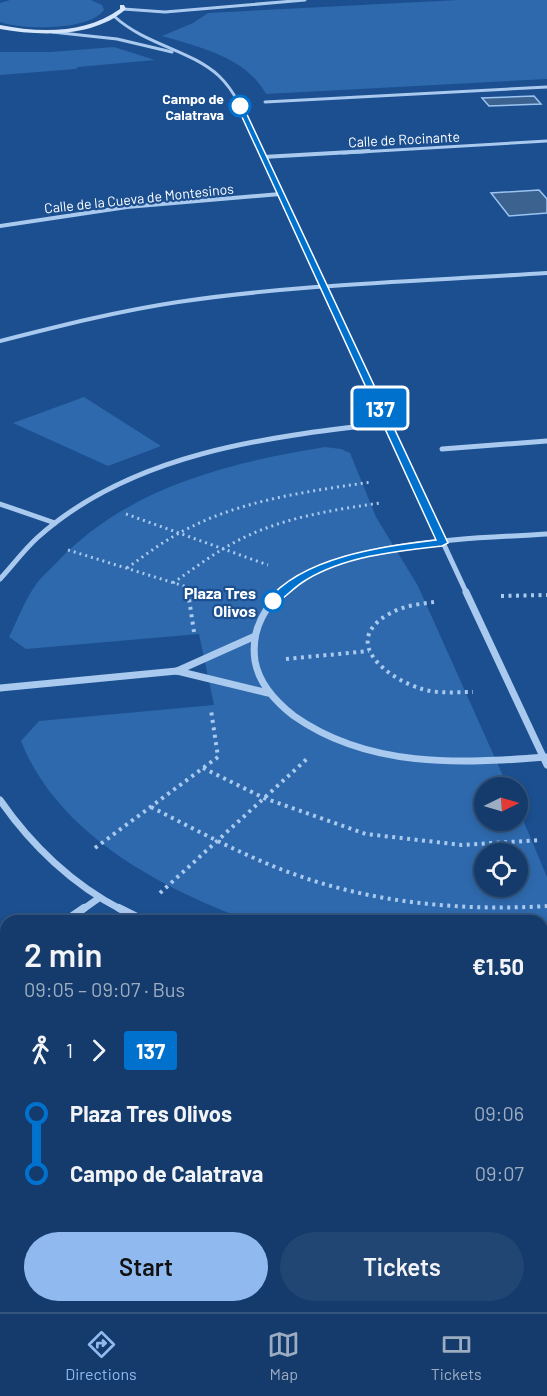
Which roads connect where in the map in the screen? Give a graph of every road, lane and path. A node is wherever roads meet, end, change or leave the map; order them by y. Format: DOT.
graph roads {
  1 [pos="305,0"];
  2 [pos="120,4"];
  3 [pos="115,17"];
  4 [pos="0,29"];
  5 [pos="41,31"];
  6 [pos="173,52"];
  7 [pos="547,87"];
  8 [pos="265,102"];
  9 [pos="547,141"];
  10 [pos="263,157"];
  11 [pos="280,194"];
  12 [pos="0,226"];
  13 [pos="547,273"];
  14 [pos="324,288"];
  15 [pos="0,341"];
  16 [pos="387,423"];
  17 [pos="547,441"];
  18 [pos="442,449"];
  19 [pos="371,482"];
  20 [pos="381,503"];
  21 [pos="0,504"];
  22 [pos="124,513"];
  23 [pos="55,523"];
  24 [pos="179,533"];
  25 [pos="547,534"];
  26 [pos="442,543"];
  27 [pos="62,548"];
  28 [pos="223,549"];
  29 [pos="273,567"];
  30 [pos="127,568"];
  31 [pos="0,579"];
  32 [pos="173,583"];
  33 [pos="547,595"];
  34 [pos="501,596"];
  35 [pos="434,602"];
  36 [pos="253,637"];
  37 [pos="195,638"];
  38 [pos="369,651"];
  39 [pos="286,659"];
  40 [pos="177,671"];
  41 [pos="0,688"];
  42 [pos="473,692"];
  43 [pos="268,693"];
  44 [pos="209,700"];
  45 [pos="308,757"];
  46 [pos="545,758"];
  47 [pos="547,765"];
  48 [pos="203,768"];
  49 [pos="264,798"];
  50 [pos="0,800"];
  51 [pos="151,807"];
  52 [pos="541,840"];
  53 [pos="217,841"];
  54 [pos="95,848"];
  55 [pos="160,893"];
  56 [pos="99,897"];
  57 [pos="547,906"];
  58 [pos="74,915"];
  59 [pos="134,915"];
  1 -- 2 [label="street"];
  2 -- 3 [label="street"];
  3 -- 5 [label="street"];
  3 -- 6 [label="street"];
  4 -- 5 [label="street"];
  5 -- 6 [label="street"];
  6 -- 10 [label="street"];
  7 -- 8 [label="street"];
  9 -- 10 [label="street, Calle de Rocinante"];
  10 -- 11 [label="street"];
  11 -- 12 [label="street, Calle de la Cueva de Montesinos"];
  11 -- 14 [label="street"];
  13 -- 14 [label="street"];
  14 -- 15 [label="street"];
  14 -- 16 [label="street"];
  16 -- 23 [label="street"];
  16 -- 26 [label="street"];
  17 -- 18 [label="street"];
  19 -- 24 [label="path"];
  20 -- 28 [label="path"];
  21 -- 23 [label="street"];
  22 -- 24 [label="path"];
  23 -- 31 [label="street"];
  24 -- 28 [label="path"];
  24 -- 30 [label="path"];
  25 -- 26 [label="street"];
  26 -- 36 [label="street"];
  26 -- 46 [label="street"];
  27 -- 30 [label="path"];
  28 -- 29 [label="path"];
  28 -- 32 [label="path"];
  30 -- 32 [label="path"];
  32 -- 37 [label="path"];
  33 -- 34 [label="path"];
  35 -- 38 [label="path"];
  36 -- 40 [label="street"];
  36 -- 43 [label="street"];
  38 -- 39 [label="path"];
  38 -- 42 [label="path"];
  40 -- 41 [label="street"];
  40 -- 43 [label="street"];
  43 -- 46 [label="street"];
  44 -- 48 [label="path"];
  45 -- 49 [label="path"];
  46 -- 47 [label="street"];
  48 -- 49 [label="path"];
  48 -- 51 [label="path"];
  49 -- 52 [label="path"];
  49 -- 53 [label="path"];
  50 -- 56 [label="street"];
  51 -- 53 [label="path"];
  51 -- 54 [label="path"];
  53 -- 55 [label="path"];
  53 -- 57 [label="path"];
  56 -- 58 [label="street"];
  56 -- 59 [label="street"];
}
